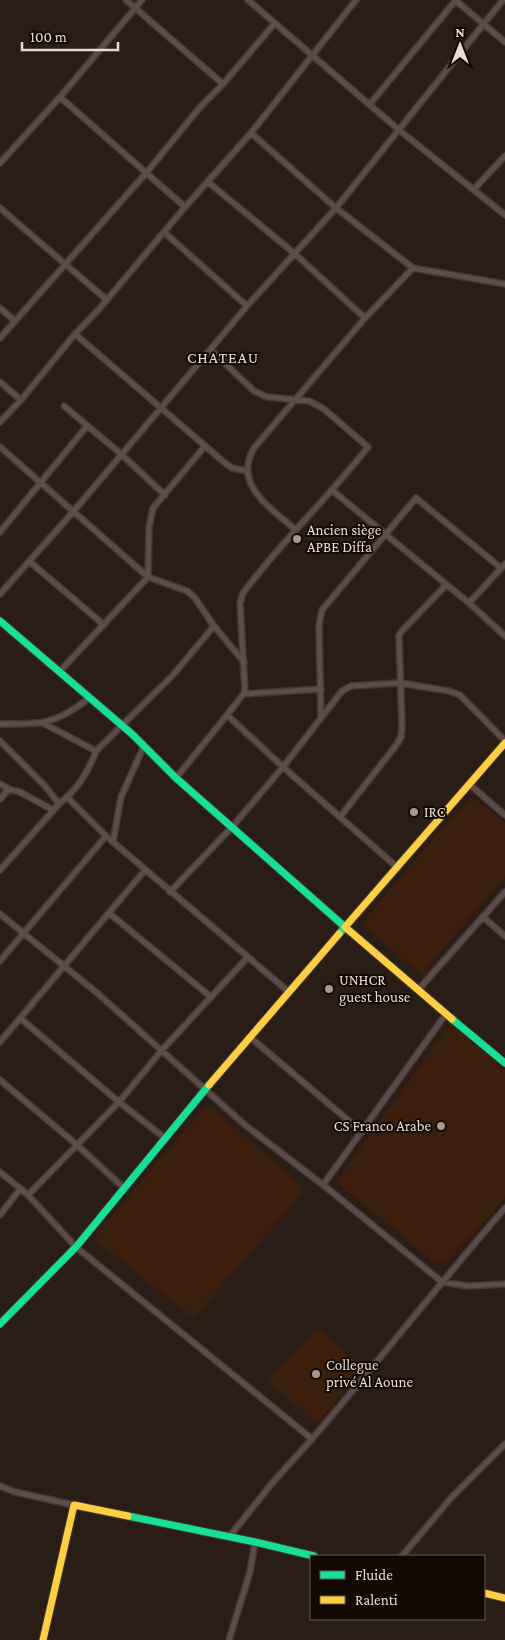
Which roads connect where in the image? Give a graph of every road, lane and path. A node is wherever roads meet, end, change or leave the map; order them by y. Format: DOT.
graph roads {
  1 [pos="126,0"];
  2 [pos="142,0"];
  3 [pos="248,0"];
  4 [pos="356,0"];
  5 [pos="456,0"];
  6 [pos="503,0"];
  7 [pos="135,8"];
  8 [pos="275,23"];
  9 [pos="484,23"];
  10 [pos="505,42"];
  11 [pos="313,56"];
  12 [pos="224,84"];
  13 [pos="60,97"];
  14 [pos="370,104"];
  15 [pos="399,130"];
  16 [pos="251,134"];
  17 [pos="505,156"];
  18 [pos="0,163"];
  19 [pos="146,172"];
  20 [pos="208,182"];
  21 [pos="474,189"];
  22 [pos="185,207"];
  23 [pos="0,208"];
  24 [pos="336,208"];
  25 [pos="505,214"];
  26 [pos="164,232"];
  27 [pos="294,253"];
  28 [pos="65,264"];
  29 [pos="413,268"];
  30 [pos="505,284"];
  31 [pos="107,300"];
  32 [pos="247,306"];
  33 [pos="0,308"];
  34 [pos="365,318"];
  35 [pos="14,321"];
  36 [pos="74,334"];
  37 [pos="0,338"];
  38 [pos="211,350"];
  39 [pos="0,382"];
  40 [pos="296,399"];
  41 [pos="21,400"];
  42 [pos="64,406"];
  43 [pos="161,408"];
  44 [pos="0,422"];
  45 [pos="87,426"];
  46 [pos="205,446"];
  47 [pos="0,447"];
  48 [pos="121,454"];
  49 [pos="247,471"];
  50 [pos="41,482"];
  51 [pos="333,491"];
  52 [pos="164,495"];
  53 [pos="73,512"];
  54 [pos="296,530"];
  55 [pos="0,532"];
  56 [pos="384,534"];
  57 [pos="29,561"];
  58 [pos="503,566"];
  59 [pos="148,577"];
  60 [pos="446,585"];
  61 [pos="0,594"];
  62 [pos="469,604"];
  63 [pos="0,621"];
  64 [pos="104,625"];
  65 [pos="214,626"];
  66 [pos="505,636"];
  67 [pos="244,662"];
  68 [pos="60,671"];
  69 [pos="400,684"];
  70 [pos="320,689"];
  71 [pos="244,694"];
  72 [pos="89,698"];
  73 [pos="227,715"];
  74 [pos="321,718"];
  75 [pos="43,723"];
  76 [pos="0,724"];
  77 [pos="121,725"];
  78 [pos="0,741"];
  79 [pos="505,742"];
  80 [pos="144,746"];
  81 [pos="96,751"];
  82 [pos="283,767"];
  83 [pos="176,778"];
  84 [pos="0,784"];
  85 [pos="469,784"];
  86 [pos="9,789"];
  87 [pos="67,797"];
  88 [pos="0,799"];
  89 [pos="59,804"];
  90 [pos="53,810"];
  91 [pos="505,815"];
  92 [pos="340,817"];
  93 [pos="232,827"];
  94 [pos="106,836"];
  95 [pos="113,842"];
  96 [pos="398,868"];
  97 [pos="0,870"];
  98 [pos="146,870"];
  99 [pos="170,892"];
  100 [pos="505,892"];
  101 [pos="108,913"];
  102 [pos="0,914"];
  103 [pos="484,917"];
  104 [pos="345,927"];
  105 [pos="24,934"];
  106 [pos="505,936"];
  107 [pos="248,958"];
  108 [pos="0,961"];
  109 [pos="64,966"];
  110 [pos="418,990"];
  111 [pos="289,992"];
  112 [pos="211,997"];
  113 [pos="446,1014"];
  114 [pos="20,1018"];
  115 [pos="250,1037"];
  116 [pos="0,1042"];
  117 [pos="162,1050"];
  118 [pos="505,1063"];
  119 [pos="1,1084"];
  120 [pos="205,1090"];
  121 [pos="119,1102"];
  122 [pos="362,1132"];
  123 [pos="166,1139"];
  124 [pos="76,1144"];
  125 [pos="0,1172"];
  126 [pos="323,1185"];
  127 [pos="125,1189"];
  128 [pos="20,1190"];
  129 [pos="28,1195"];
  130 [pos="505,1208"];
  131 [pos="0,1215"];
  132 [pos="76,1247"];
  133 [pos="442,1282"];
  134 [pos="505,1284"];
  135 [pos="0,1324"];
  136 [pos="312,1439"];
  137 [pos="504,1447"];
  138 [pos="0,1486"];
  139 [pos="74,1504"];
  140 [pos="229,1537"];
  141 [pos="255,1542"];
  142 [pos="310,1555"];
  143 [pos="403,1555"];
  144 [pos="485,1593"];
  145 [pos="505,1598"];
  146 [pos="43,1640"];
  147 [pos="228,1640"];
  1 -- 7 [label="street"];
  2 -- 7 [label="street"];
  3 -- 8 [label="street"];
  4 -- 11 [label="street"];
  5 -- 9 [label="street"];
  5 -- 14 [label="street"];
  6 -- 9 [label="street"];
  7 -- 12 [label="street"];
  7 -- 13 [label="street"];
  8 -- 11 [label="street"];
  8 -- 12 [label="street"];
  9 -- 10 [label="street"];
  9 -- 15 [label="street"];
  11 -- 14 [label="street"];
  11 -- 16 [label="street"];
  12 -- 19 [label="street"];
  13 -- 18 [label="street"];
  13 -- 19 [label="street"];
  14 -- 15 [label="street"];
  15 -- 21 [label="street"];
  15 -- 24 [label="street"];
  16 -- 20 [label="street"];
  16 -- 24 [label="street"];
  17 -- 21 [label="street"];
  19 -- 22 [label="street"];
  19 -- 28 [label="street"];
  20 -- 22 [label="street"];
  20 -- 27 [label="street"];
  21 -- 25 [label="street"];
  22 -- 26 [label="street"];
  23 -- 28 [label="street"];
  24 -- 27 [label="street"];
  24 -- 29 [label="street"];
  26 -- 31 [label="street"];
  26 -- 32 [label="street"];
  27 -- 32 [label="street"];
  27 -- 34 [label="street"];
  28 -- 31 [label="street"];
  28 -- 35 [label="street"];
  29 -- 30 [label="street"];
  29 -- 34 [label="street"];
  31 -- 36 [label="street"];
  32 -- 38 [label="street"];
  33 -- 35 [label="street"];
  34 -- 40 [label="street"];
  35 -- 37 [label="street"];
  36 -- 41 [label="street"];
  36 -- 43 [label="street"];
  38 -- 40 [label="street"];
  38 -- 43 [label="street"];
  39 -- 41 [label="street"];
  40 -- 49 [label="street"];
  40 -- 51 [label="street"];
  41 -- 44 [label="street"];
  42 -- 45 [label="street"];
  43 -- 46 [label="street"];
  43 -- 48 [label="street"];
  45 -- 48 [label="street"];
  45 -- 50 [label="street"];
  46 -- 49 [label="street"];
  46 -- 52 [label="street"];
  47 -- 50 [label="street"];
  48 -- 52 [label="street"];
  48 -- 53 [label="street"];
  49 -- 54 [label="street"];
  50 -- 53 [label="street"];
  50 -- 55 [label="street"];
  51 -- 54 [label="street"];
  51 -- 56 [label="street"];
  52 -- 59 [label="street"];
  53 -- 57 [label="street"];
  53 -- 59 [label="street"];
  54 -- 67 [label="street"];
  56 -- 58 [label="street"];
  56 -- 60 [label="street"];
  56 -- 70 [label="street"];
  57 -- 61 [label="street"];
  57 -- 64 [label="street"];
  58 -- 62 [label="street"];
  59 -- 64 [label="street"];
  59 -- 65 [label="street"];
  60 -- 62 [label="street"];
  60 -- 69 [label="street"];
  62 -- 66 [label="street"];
  63 -- 68 [label="street"];
  64 -- 68 [label="street"];
  65 -- 67 [label="street"];
  65 -- 77 [label="street"];
  67 -- 71 [label="street"];
  68 -- 72 [label="street"];
  69 -- 74 [label="street"];
  69 -- 79 [label="street"];
  69 -- 92 [label="street"];
  70 -- 71 [label="street"];
  70 -- 74 [label="street"];
  71 -- 73 [label="street"];
  72 -- 75 [label="street"];
  72 -- 77 [label="street"];
  73 -- 82 [label="street"];
  73 -- 83 [label="street"];
  74 -- 82 [label="street"];
  75 -- 76 [label="street"];
  75 -- 81 [label="street"];
  77 -- 80 [label="street"];
  77 -- 81 [label="street"];
  78 -- 89 [label="street"];
  79 -- 85 [label="street"];
  80 -- 83 [label="street"];
  80 -- 95 [label="street"];
  81 -- 87 [label="street"];
  82 -- 92 [label="street"];
  82 -- 93 [label="street"];
  83 -- 93 [label="street"];
  84 -- 86 [label="street"];
  85 -- 91 [label="street"];
  85 -- 96 [label="street"];
  86 -- 88 [label="street"];
  86 -- 90 [label="street"];
  87 -- 89 [label="street"];
  87 -- 94 [label="street"];
  89 -- 90 [label="street"];
  90 -- 97 [label="street"];
  92 -- 96 [label="street"];
  93 -- 99 [label="street"];
  93 -- 104 [label="street"];
  94 -- 95 [label="street"];
  94 -- 105 [label="street"];
  95 -- 98 [label="street"];
  96 -- 104 [label="street"];
  98 -- 99 [label="street"];
  98 -- 101 [label="street"];
  99 -- 107 [label="street"];
  100 -- 103 [label="street"];
  101 -- 109 [label="street"];
  101 -- 112 [label="street"];
  102 -- 105 [label="street"];
  103 -- 106 [label="street"];
  103 -- 110 [label="street"];
  104 -- 110 [label="street"];
  104 -- 111 [label="street"];
  105 -- 108 [label="street"];
  105 -- 109 [label="street"];
  107 -- 111 [label="street"];
  107 -- 112 [label="street"];
  109 -- 114 [label="street"];
  109 -- 117 [label="street"];
  110 -- 113 [label="street"];
  111 -- 115 [label="street"];
  112 -- 117 [label="street"];
  113 -- 118 [label="street"];
  113 -- 122 [label="street"];
  114 -- 116 [label="street"];
  114 -- 121 [label="street"];
  115 -- 120 [label="street"];
  115 -- 122 [label="street"];
  117 -- 120 [label="street"];
  117 -- 121 [label="street"];
  119 -- 124 [label="street"];
  120 -- 123 [label="street"];
  120 -- 126 [label="street"];
  121 -- 123 [label="street"];
  121 -- 124 [label="street"];
  122 -- 126 [label="street"];
  123 -- 127 [label="street"];
  124 -- 127 [label="street"];
  124 -- 129 [label="street"];
  125 -- 128 [label="street"];
  126 -- 133 [label="street"];
  127 -- 132 [label="street"];
  128 -- 129 [label="street"];
  128 -- 131 [label="street"];
  129 -- 132 [label="street"];
  130 -- 133 [label="street"];
  132 -- 135 [label="street"];
  132 -- 136 [label="street"];
  133 -- 134 [label="street"];
  133 -- 136 [label="street"];
  136 -- 140 [label="street"];
  137 -- 143 [label="street"];
  138 -- 139 [label="street"];
  139 -- 140 [label="street"];
  139 -- 146 [label="street"];
  140 -- 141 [label="street"];
  141 -- 142 [label="street"];
  141 -- 147 [label="street"];
  144 -- 145 [label="street"];
}
